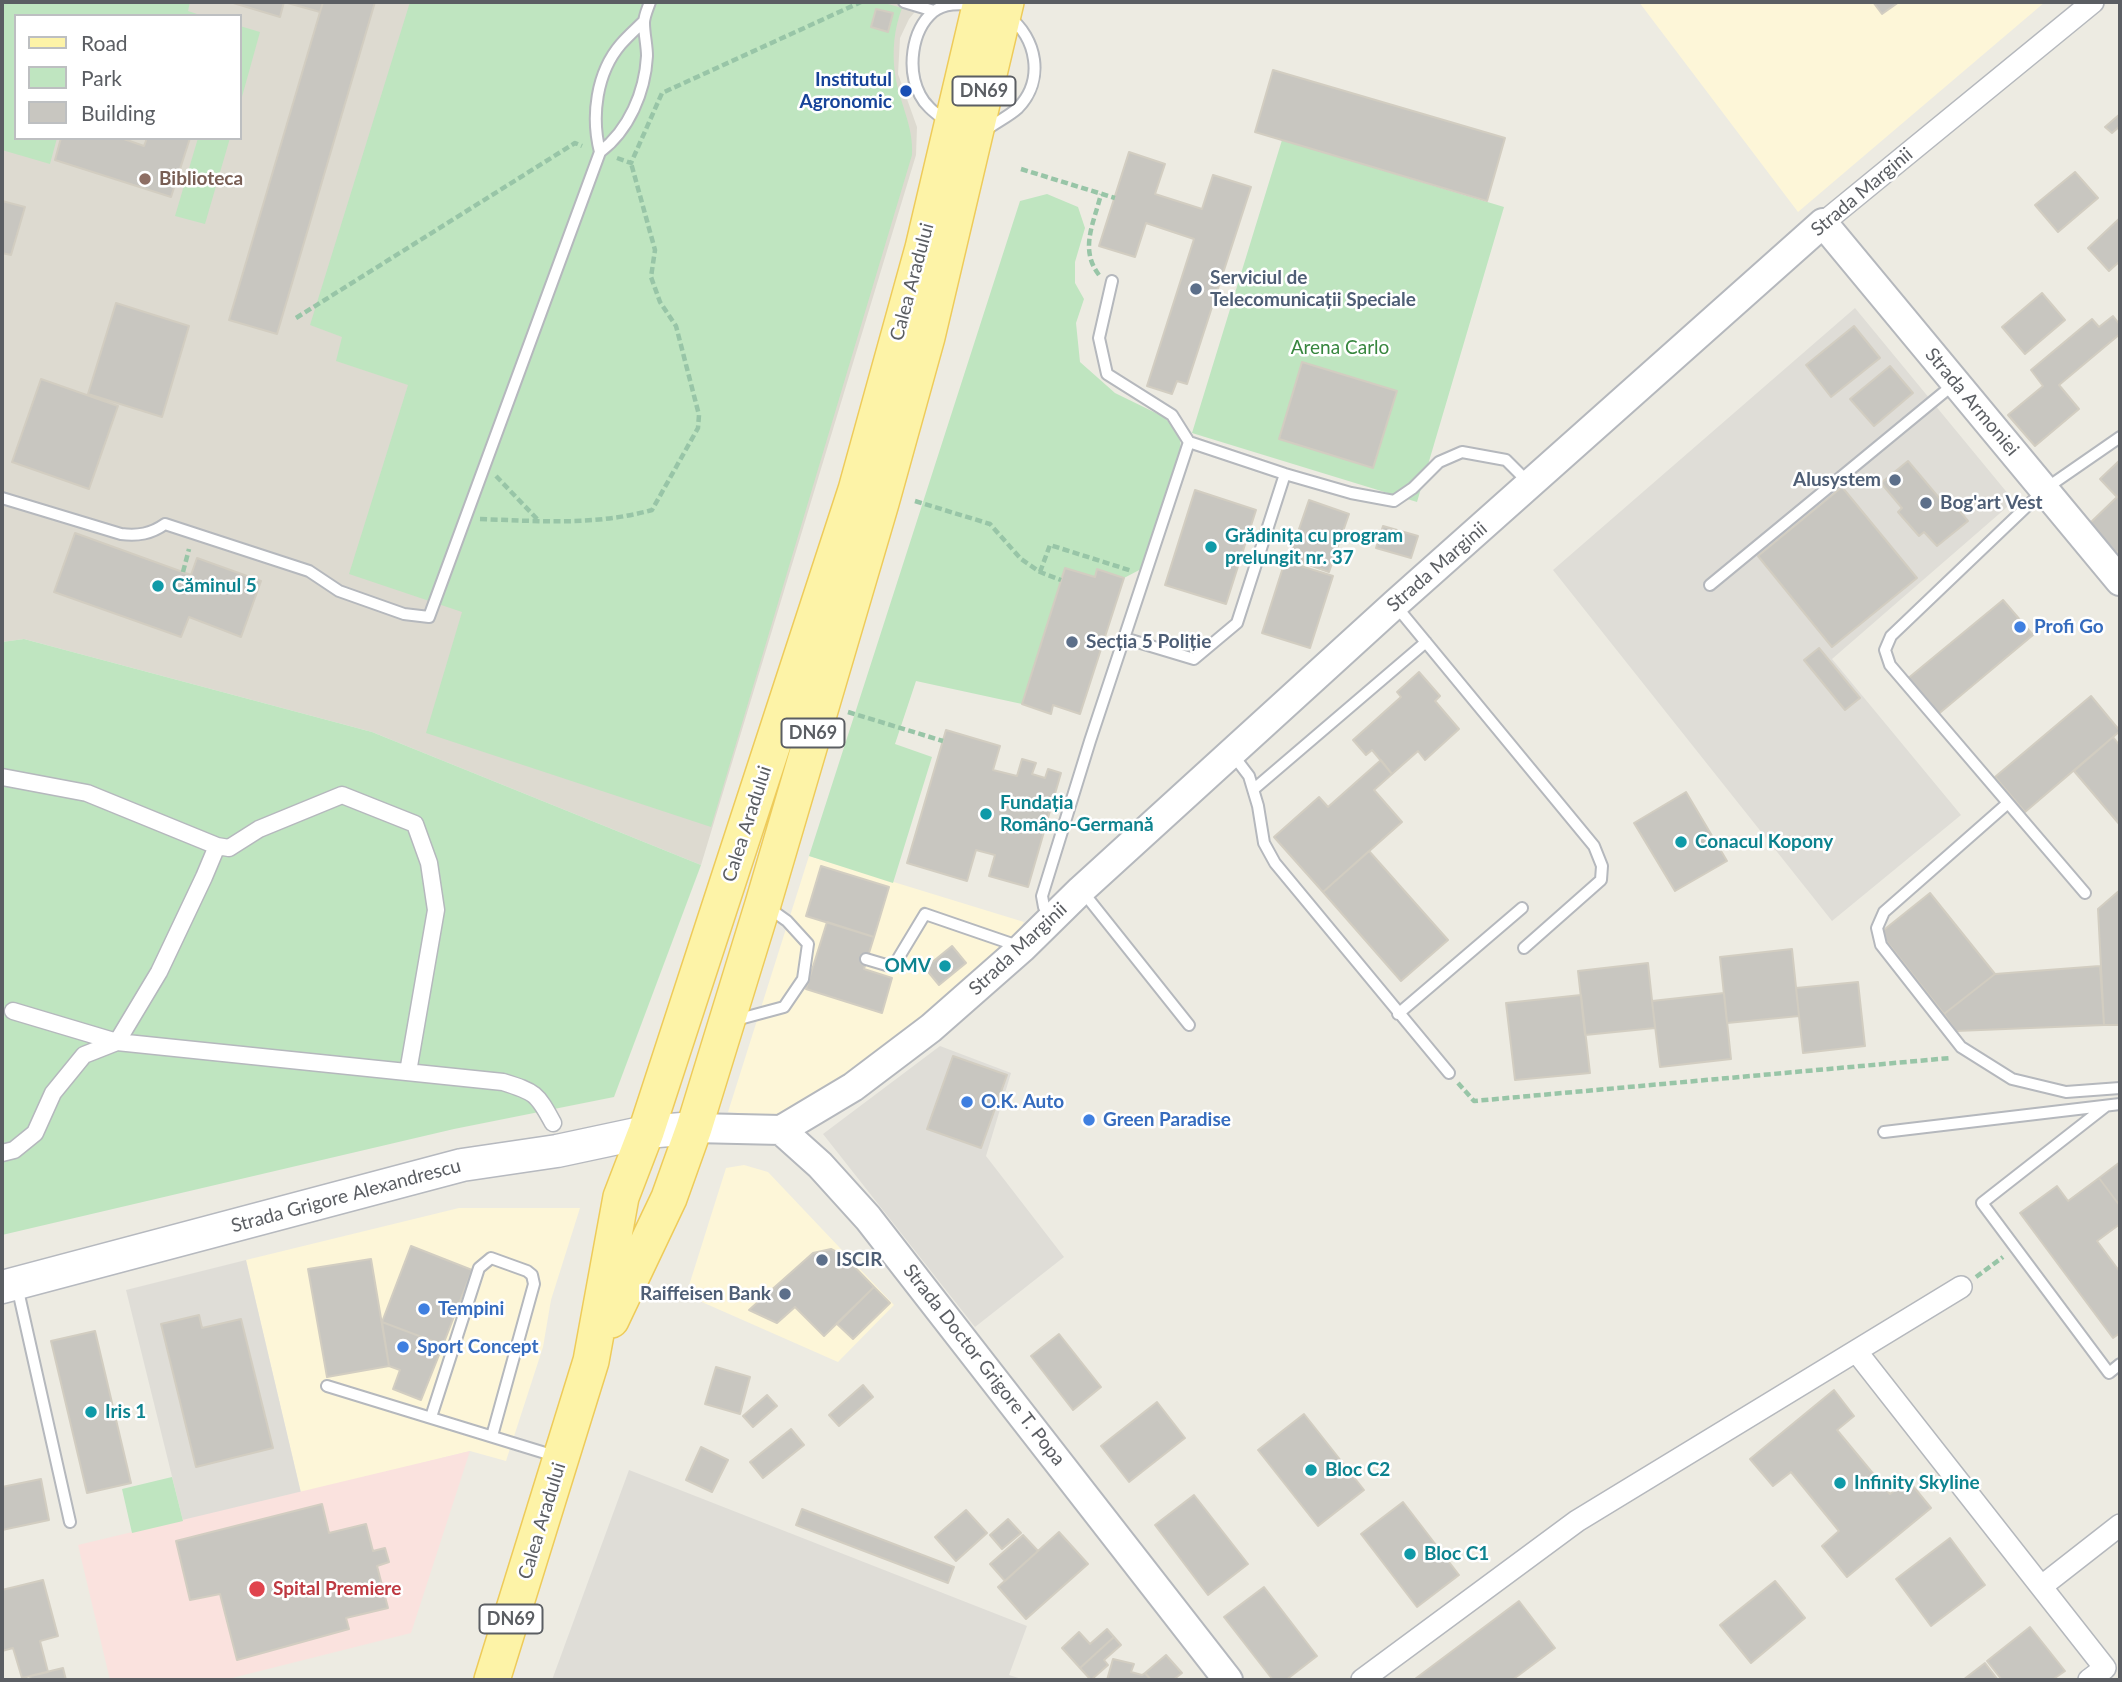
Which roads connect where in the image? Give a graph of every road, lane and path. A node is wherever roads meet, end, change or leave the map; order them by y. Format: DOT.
graph roads {
  1 [pos="650,2"];
  2 [pos="861,2"];
  3 [pos="904,2"];
  4 [pos="2092,2"];
  5 [pos="993,5"];
  6 [pos="934,11"];
  7 [pos="644,21"];
  8 [pos="950,125"];
  9 [pos="600,152"];
  10 [pos="631,163"];
  11 [pos="1021,169"];
  12 [pos="1101,194"];
  13 [pos="1115,198"];
  14 [pos="1823,223"];
  15 [pos="1112,281"];
  16 [pos="296,318"];
  17 [pos="1956,382"];
  18 [pos="2120,437"];
  19 [pos="1189,442"];
  20 [pos="486,466"];
  21 [pos="1285,474"];
  22 [pos="1531,484"];
  23 [pos="2045,489"];
  24 [pos="2,498"];
  25 [pos="915,501"];
  26 [pos="467,519"];
  27 [pos="539,521"];
  28 [pos="193,534"];
  29 [pos="183,572"];
  30 [pos="1040,572"];
  31 [pos="1145,575"];
  32 [pos="1061,580"];
  33 [pos="2120,581"];
  34 [pos="1710,585"];
  35 [pos="1395,604"];
  36 [pos="1124,638"];
  37 [pos="1426,642"];
  38 [pos="848,712"];
  39 [pos="943,741"];
  40 [pos="1232,752"];
  41 [pos="2,776"];
  42 [pos="1254,789"];
  43 [pos="2008,803"];
  44 [pos="217,846"];
  45 [pos="1081,890"];
  46 [pos="2085,893"];
  47 [pos="763,904"];
  48 [pos="1522,908"];
  49 [pos="1052,918"];
  50 [pos="1022,948"];
  51 [pos="1524,948"];
  52 [pos="866,960"];
  53 [pos="13,1011"];
  54 [pos="1398,1014"];
  55 [pos="726,1022"];
  56 [pos="1189,1025"];
  57 [pos="117,1042"];
  58 [pos="1975,1056"];
  59 [pos="408,1072"];
  60 [pos="1449,1073"];
  61 [pos="2120,1088"];
  62 [pos="2120,1104"];
  63 [pos="2106,1106"];
  64 [pos="553,1123"];
  65 [pos="694,1128"];
  66 [pos="781,1130"];
  67 [pos="646,1132"];
  68 [pos="1884,1132"];
  69 [pos="2,1153"];
  70 [pos="2016,1248"];
  71 [pos="9,1285"];
  72 [pos="1961,1287"];
  73 [pos="1856,1352"];
  74 [pos="591,1362"];
  75 [pos="2120,1364"];
  76 [pos="327,1386"];
  77 [pos="431,1418"];
  78 [pos="492,1436"];
  79 [pos="562,1457"];
  80 [pos="70,1522"];
  81 [pos="2120,1525"];
  82 [pos="2042,1586"];
  83 [pos="2097,1674"];
  84 [pos="492,1680"];
  85 [pos="1228,1680"];
  86 [pos="1362,1680"];
  1 -- 7 [label="lane"];
  2 -- 10 [label="path"];
  3 -- 6 [label="lane"];
  4 -- 14 [label="street, Strada Marginii"];
  5 -- 6 [label="lane"];
  5 -- 8 [label="main road, Calea Aradului / DN69"];
  5 -- 47 [label="main road, Calea Aradului / DN69"];
  6 -- 8 [label="lane"];
  7 -- 9 [label="lane"];
  7 -- 9 [label="lane"];
  8 -- 67 [label="main road, Calea Aradului / DN69"];
  9 -- 10 [label="path"];
  9 -- 16 [label="path"];
  9 -- 20 [label="lane"];
  10 -- 27 [label="path"];
  11 -- 12 [label="path"];
  12 -- 13 [label="path"];
  12 -- 15 [label="path"];
  14 -- 17 [label="street, Strada Armoniei"];
  14 -- 22 [label="street, Strada Marginii"];
  15 -- 19 [label="lane"];
  17 -- 23 [label="street, Strada Armoniei"];
  17 -- 34 [label="lane"];
  18 -- 23 [label="lane"];
  19 -- 21 [label="lane"];
  19 -- 31 [label="lane"];
  20 -- 26 [label="lane"];
  20 -- 27 [label="path"];
  21 -- 22 [label="lane"];
  21 -- 36 [label="lane"];
  22 -- 35 [label="street, Strada Marginii"];
  23 -- 33 [label="street, Strada Armoniei"];
  23 -- 43 [label="lane"];
  24 -- 28 [label="lane"];
  25 -- 30 [label="path"];
  26 -- 27 [label="path"];
  26 -- 28 [label="lane"];
  28 -- 29 [label="path"];
  30 -- 31 [label="path"];
  30 -- 32 [label="path"];
  31 -- 36 [label="lane"];
  35 -- 37 [label="lane"];
  35 -- 40 [label="street, Strada Marginii"];
  36 -- 49 [label="lane"];
  37 -- 42 [label="lane"];
  37 -- 51 [label="lane"];
  38 -- 39 [label="path"];
  40 -- 42 [label="lane"];
  40 -- 45 [label="street, Strada Marginii"];
  41 -- 44 [label="street"];
  42 -- 54 [label="lane"];
  43 -- 46 [label="lane"];
  43 -- 58 [label="lane"];
  44 -- 57 [label="street"];
  44 -- 59 [label="street"];
  45 -- 49 [label="street, Strada Marginii"];
  45 -- 56 [label="lane"];
  47 -- 55 [label="main road, Calea Aradului / DN69"];
  47 -- 55 [label="lane"];
  48 -- 54 [label="lane"];
  49 -- 50 [label="street, Strada Marginii"];
  50 -- 52 [label="lane"];
  50 -- 66 [label="street, Strada Marginii"];
  53 -- 57 [label="street"];
  54 -- 60 [label="lane"];
  55 -- 65 [label="main road, Calea Aradului / DN69"];
  57 -- 59 [label="street"];
  57 -- 69 [label="street"];
  58 -- 60 [label="path"];
  58 -- 61 [label="lane"];
  59 -- 64 [label="street"];
  62 -- 63 [label="lane"];
  63 -- 68 [label="lane"];
  63 -- 70 [label="lane"];
  65 -- 66 [label="street"];
  65 -- 67 [label="main road, Strada Grigore Alexandrescu"];
  65 -- 74 [label="main road, Calea Aradului / DN69"];
  66 -- 85 [label="street, Strada Doctor Grigore T. Popa"];
  67 -- 71 [label="main road, Strada Grigore Alexandrescu"];
  67 -- 74 [label="main road, Calea Aradului / DN69"];
  70 -- 72 [label="path"];
  70 -- 75 [label="lane"];
  71 -- 80 [label="lane"];
  72 -- 73 [label="street"];
  73 -- 82 [label="street"];
  73 -- 86 [label="street"];
  74 -- 79 [label="main road, Calea Aradului / DN69"];
  76 -- 77 [label="lane"];
  77 -- 78 [label="lane"];
  77 -- 78 [label="lane"];
  78 -- 79 [label="lane"];
  79 -- 84 [label="main road, Calea Aradului / DN69"];
  81 -- 82 [label="street"];
  82 -- 83 [label="street"];
}
